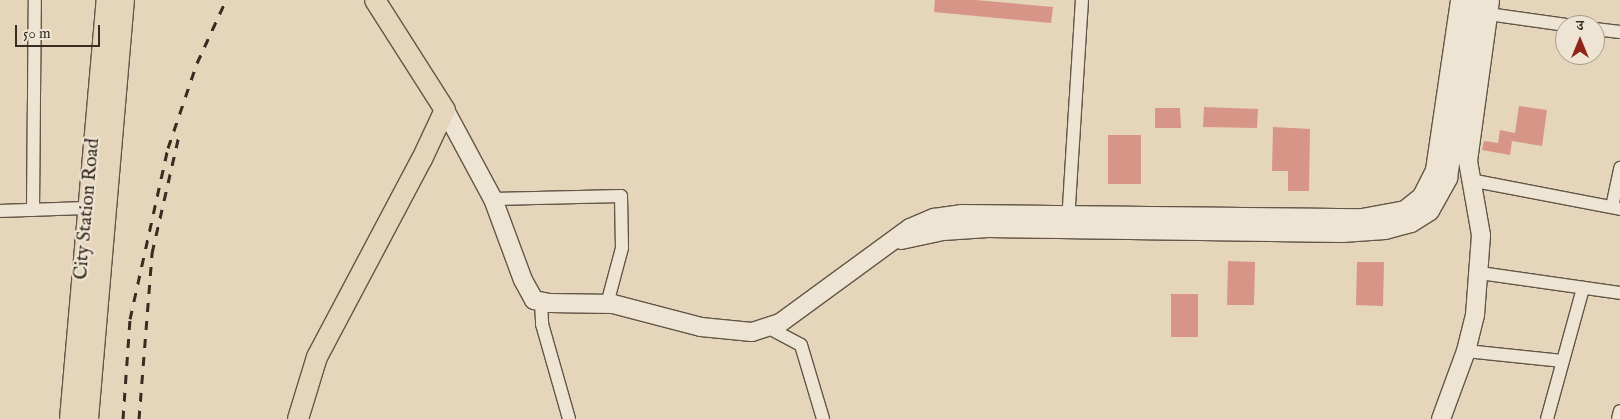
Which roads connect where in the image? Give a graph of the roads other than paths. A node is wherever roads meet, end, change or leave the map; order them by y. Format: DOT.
graph roads {
  1 [pos="35,0"];
  2 [pos="107,0"];
  3 [pos="124,0"];
  4 [pos="375,0"];
  5 [pos="1082,0"];
  6 [pos="1460,0"];
  7 [pos="1474,0"];
  8 [pos="1489,7"];
  9 [pos="1555,22"];
  10 [pos="1605,30"];
  11 [pos="1620,32"];
  12 [pos="445,110"];
  13 [pos="1620,168"];
  14 [pos="1470,180"];
  15 [pos="493,199"];
  16 [pos="87,208"];
  17 [pos="1616,208"];
  18 [pos="33,210"];
  19 [pos="0,211"];
  20 [pos="1068,222"];
  21 [pos="1480,273"];
  22 [pos="1583,288"];
  23 [pos="1620,293"];
  24 [pos="541,302"];
  25 [pos="607,304"];
  26 [pos="769,328"];
  27 [pos="1466,351"];
  28 [pos="1562,361"];
  29 [pos="1620,411"];
  30 [pos="70,419"];
  31 [pos="88,419"];
  32 [pos="298,419"];
  33 [pos="569,419"];
  34 [pos="823,419"];
  35 [pos="1443,419"];
  36 [pos="1547,419"];
  37 [pos="1618,419"];
  1 -- 18 [label="street"];
  2 -- 16 [label="main road, City Station Road"];
  3 -- 31 [label="main road, City Station Road"];
  4 -- 12 [label="main road"];
  5 -- 20 [label="street"];
  6 -- 20 [label="street"];
  7 -- 20 [label="street"];
  8 -- 9 [label="street"];
  8 -- 14 [label="street"];
  10 -- 11 [label="street"];
  12 -- 15 [label="street"];
  12 -- 32 [label="main road"];
  13 -- 17 [label="street"];
  14 -- 17 [label="street"];
  14 -- 21 [label="street"];
  15 -- 24 [label="street"];
  15 -- 25 [label="street"];
  16 -- 18 [label="street"];
  16 -- 30 [label="main road, City Station Road"];
  18 -- 19 [label="street"];
  20 -- 26 [label="street"];
  21 -- 22 [label="street"];
  21 -- 27 [label="street"];
  22 -- 23 [label="street"];
  22 -- 28 [label="street"];
  24 -- 25 [label="street"];
  24 -- 33 [label="street"];
  25 -- 26 [label="street"];
  26 -- 34 [label="street"];
  27 -- 28 [label="street"];
  27 -- 35 [label="street"];
  28 -- 36 [label="street"];
  29 -- 37 [label="street"];
}
